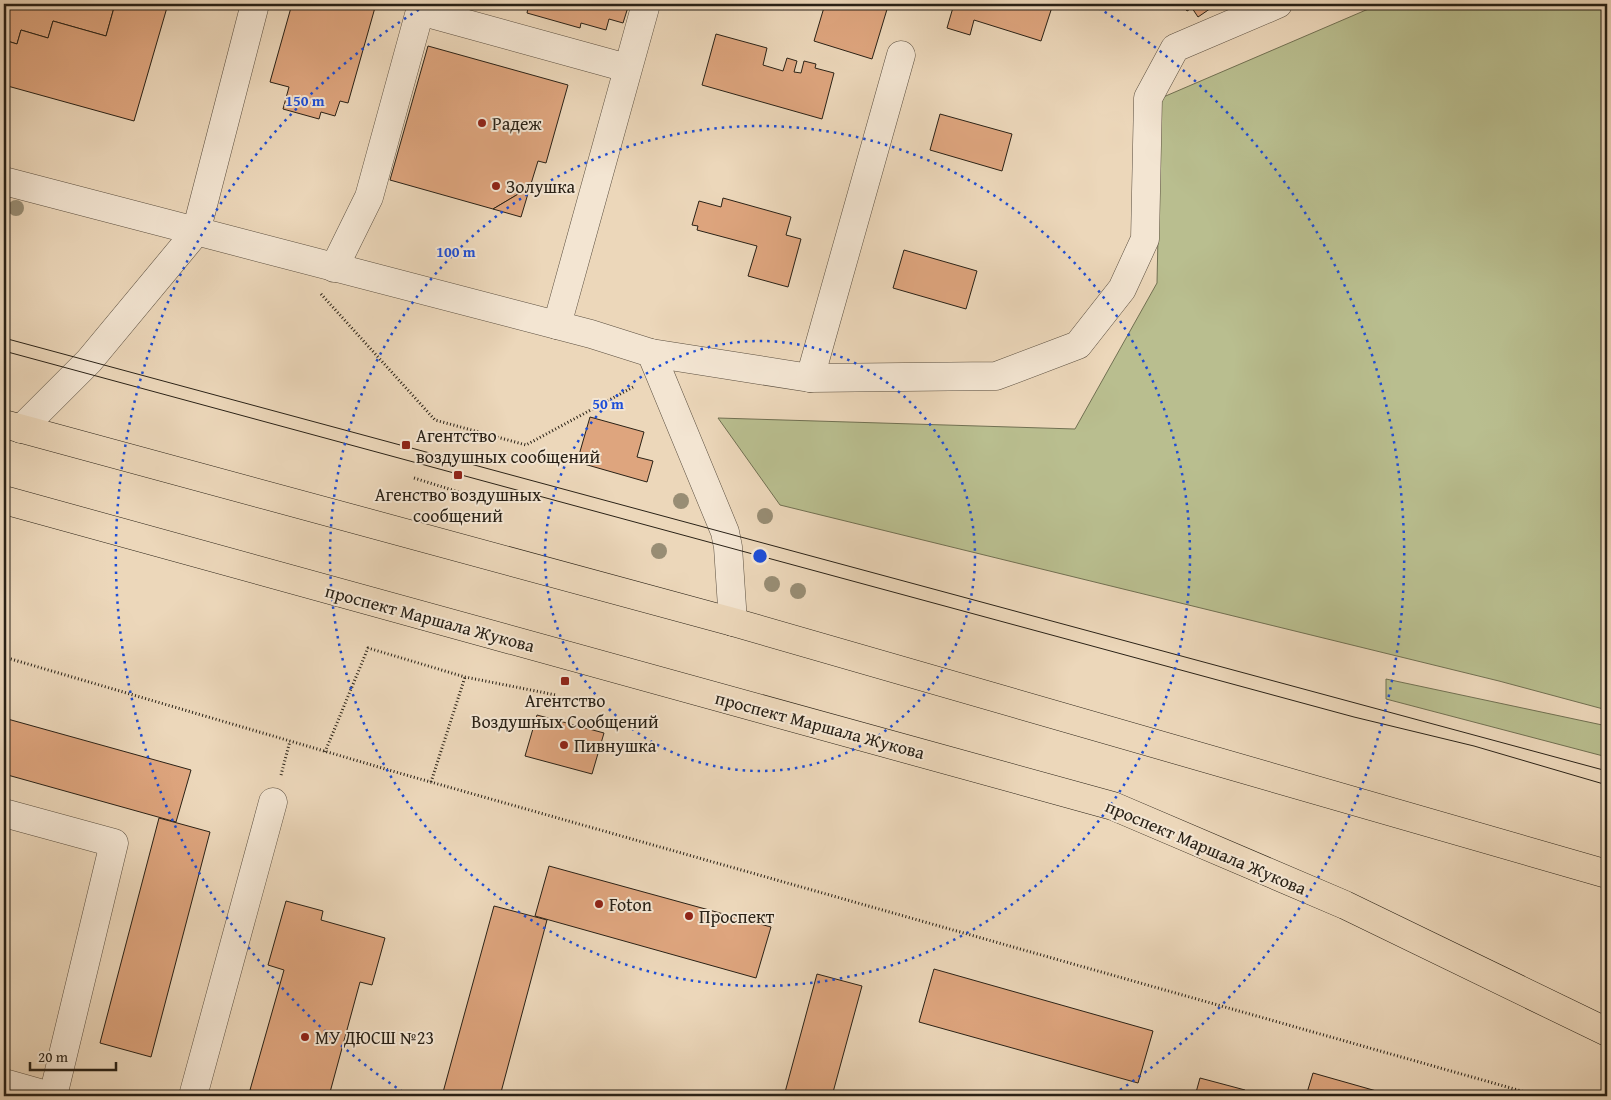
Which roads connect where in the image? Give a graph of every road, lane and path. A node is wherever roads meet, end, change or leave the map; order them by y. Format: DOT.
graph roads {
  1 [pos="255,4"];
  2 [pos="646,4"];
  3 [pos="1278,4"];
  4 [pos="901,55"];
  5 [pos="627,68"];
  6 [pos="4,181"];
  7 [pos="196,232"];
  8 [pos="334,268"];
  9 [pos="319,292"];
  10 [pos="557,325"];
  11 [pos="655,363"];
  12 [pos="810,378"];
  13 [pos="12,427"];
  14 [pos="414,478"];
  15 [pos="465,494"];
  16 [pos="4,500"];
  17 [pos="733,622"];
  18 [pos="4,657"];
  19 [pos="465,677"];
  20 [pos="556,695"];
  21 [pos="290,741"];
  22 [pos="325,752"];
  23 [pos="431,782"];
  24 [pos="274,802"];
  25 [pos="4,813"];
  26 [pos="1607,874"];
  27 [pos="1607,1032"];
  28 [pos="4,1083"];
  29 [pos="52,1096"];
  30 [pos="193,1096"];
  31 [pos="1539,1096"];
  1 -- 7 [label="street"];
  2 -- 5 [label="street"];
  3 -- 12 [label="street"];
  4 -- 12 [label="street"];
  5 -- 8 [label="street"];
  5 -- 10 [label="street"];
  6 -- 7 [label="street"];
  7 -- 8 [label="street"];
  7 -- 13 [label="street"];
  8 -- 10 [label="street"];
  9 -- 11 [label="path"];
  10 -- 11 [label="street"];
  11 -- 12 [label="street"];
  11 -- 17 [label="street"];
  13 -- 17 [label="highway"];
  14 -- 15 [label="path"];
  16 -- 27 [label="highway, проспект Маршала Жукова"];
  17 -- 26 [label="highway"];
  18 -- 21 [label="path"];
  19 -- 20 [label="path"];
  19 -- 22 [label="path"];
  19 -- 23 [label="path"];
  21 -- 22 [label="path"];
  21 -- 24 [label="path"];
  22 -- 23 [label="path"];
  23 -- 31 [label="path"];
  24 -- 30 [label="street"];
  25 -- 29 [label="street"];
  28 -- 29 [label="street"];
}
